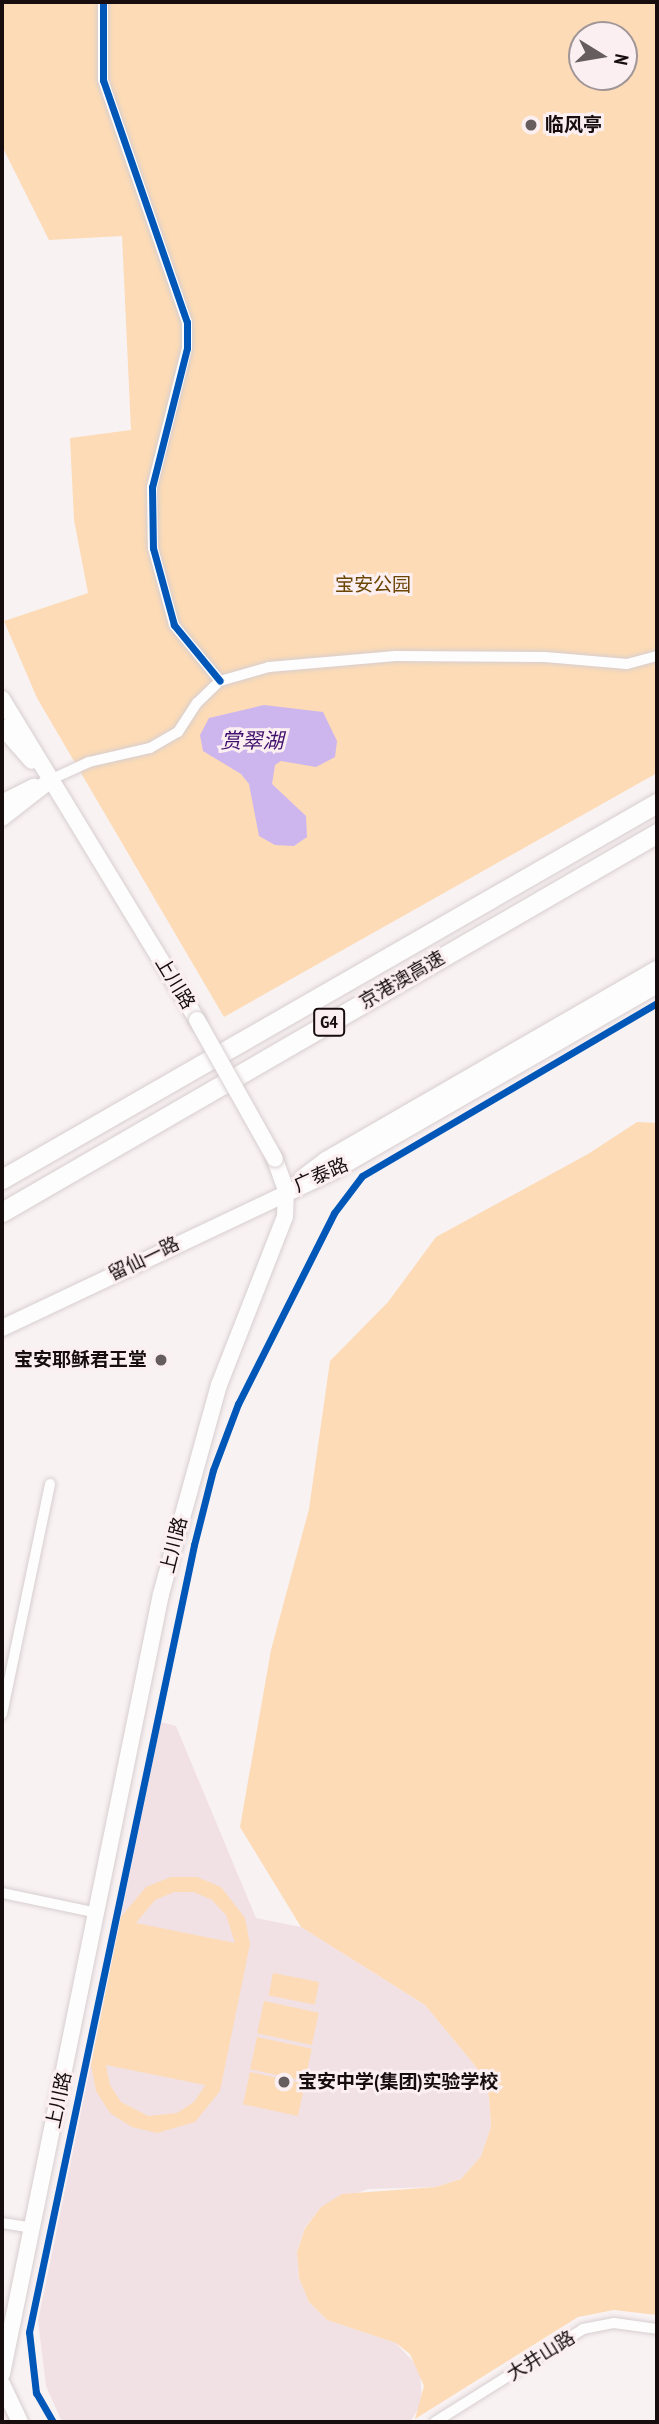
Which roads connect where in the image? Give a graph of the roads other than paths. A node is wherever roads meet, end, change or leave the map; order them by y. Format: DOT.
graph roads {
  1 [pos="103,2"];
  2 [pos="657,656"];
  3 [pos="220,681"];
  4 [pos="2,699"];
  5 [pos="2,727"];
  6 [pos="52,779"];
  7 [pos="2,803"];
  8 [pos="657,803"];
  9 [pos="2,818"];
  10 [pos="657,834"];
  11 [pos="657,969"];
  12 [pos="657,985"];
  13 [pos="2,1179"];
  14 [pos="286,1190"];
  15 [pos="2,1212"];
  16 [pos="2,1328"];
  17 [pos="50,1484"];
  18 [pos="5,1686"];
  19 [pos="2,1714"];
  20 [pos="2,1893"];
  21 [pos="98,1913"];
  22 [pos="2,2222"];
  23 [pos="32,2228"];
  24 [pos="657,2329"];
  25 [pos="2,2374"];
  26 [pos="2,2384"];
  27 [pos="20,2422"];
  28 [pos="435,2422"];
  1 -- 3 [label="street"];
  2 -- 3 [label="street"];
  3 -- 6 [label="street"];
  4 -- 6 [label="main road, 上川路"];
  5 -- 6 [label="main road, 上川路"];
  6 -- 7 [label="main road"];
  6 -- 9 [label="main road"];
  6 -- 14 [label="main road, 上川路, bridge"];
  8 -- 13 [label="highway, 京港澳高速 / G4"];
  10 -- 15 [label="highway, 京港澳高速 / G4"];
  11 -- 14 [label="main road, 广泰路"];
  12 -- 14 [label="main road, 广泰路"];
  14 -- 16 [label="main road, 留仙一路"];
  14 -- 21 [label="main road, 上川路"];
  17 -- 18 [label="street"];
  18 -- 19 [label="street"];
  20 -- 21 [label="street"];
  21 -- 23 [label="main road, 上川路"];
  22 -- 23 [label="street"];
  23 -- 25 [label="main road, 上川路"];
  24 -- 28 [label="street, 大井山路"];
  26 -- 27 [label="main road"];
}
